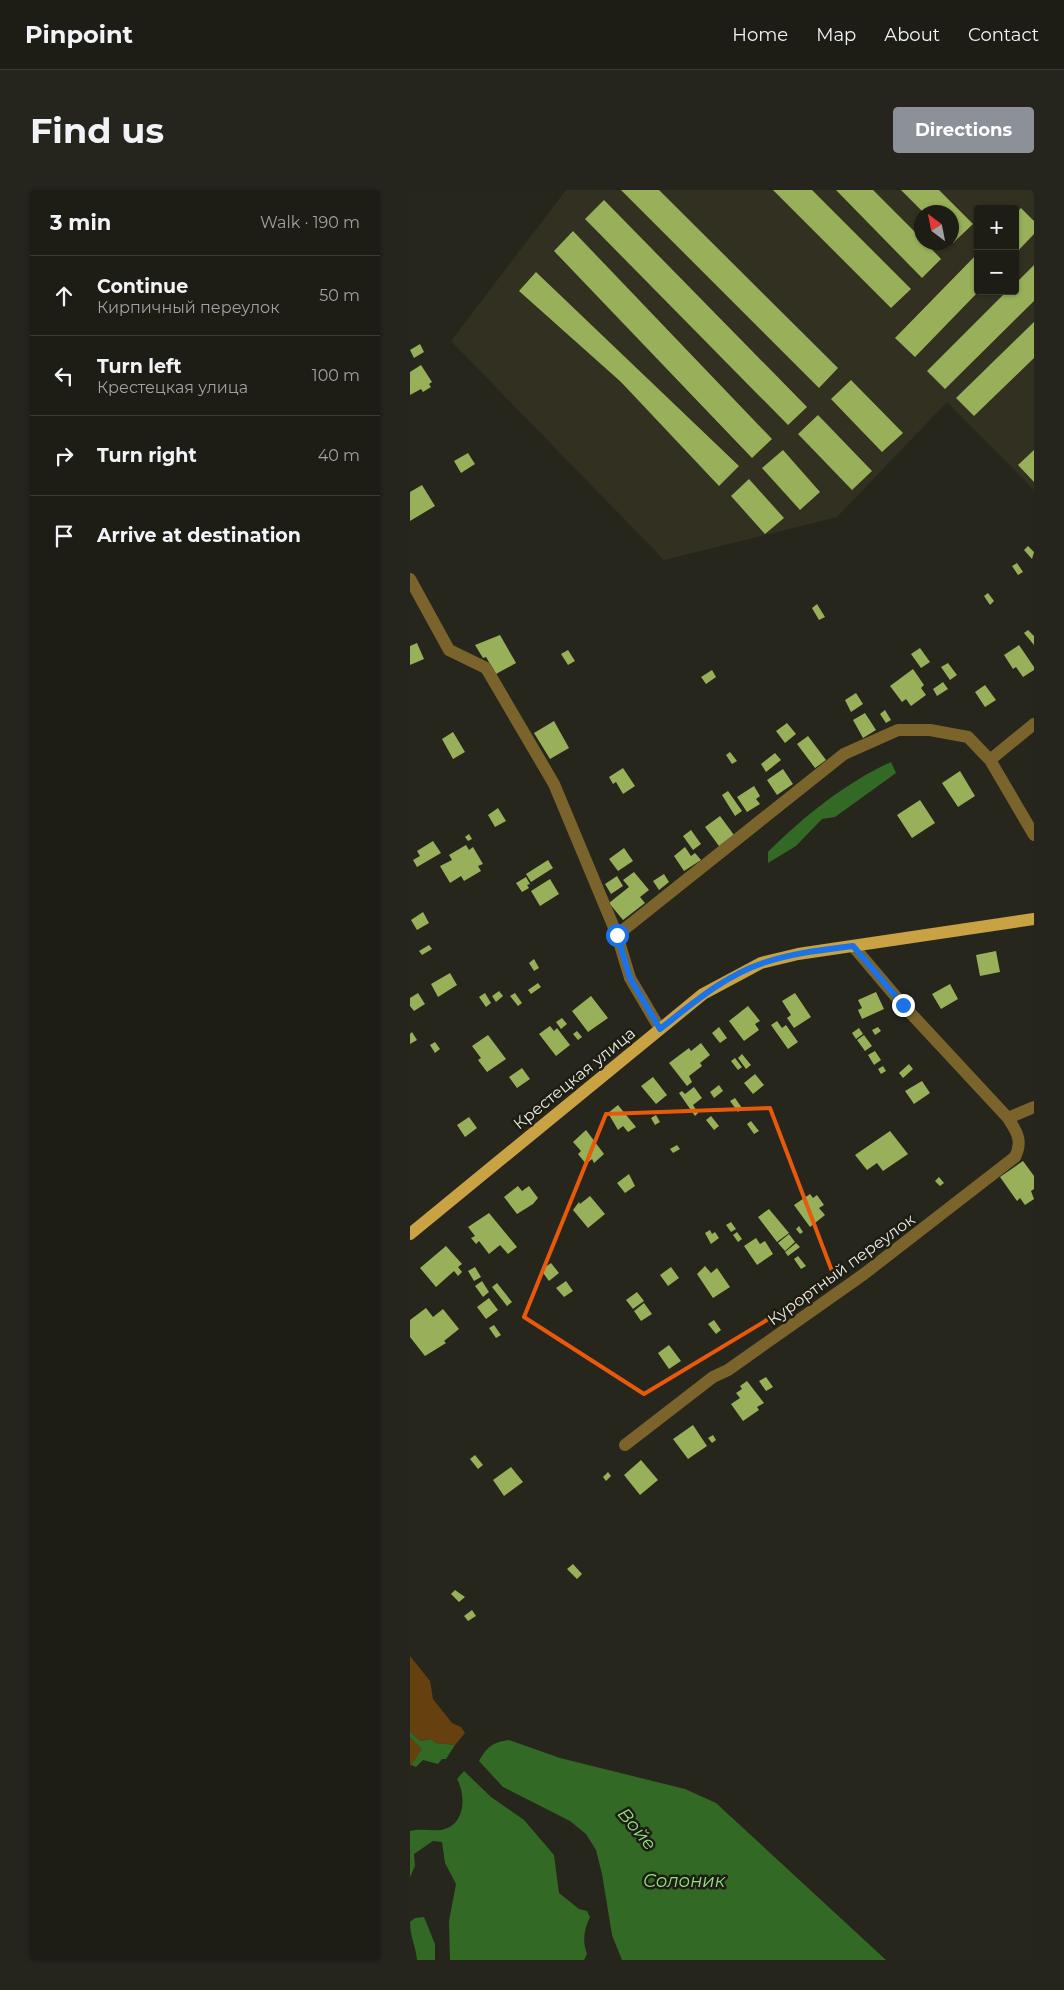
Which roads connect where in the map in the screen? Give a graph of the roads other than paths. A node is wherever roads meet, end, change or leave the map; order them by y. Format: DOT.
graph roads {
  1 [pos="410,579"];
  2 [pos="1034,724"];
  3 [pos="990,760"];
  4 [pos="1034,835"];
  5 [pos="1034,919"];
  6 [pos="617,935"];
  7 [pos="853,946"];
  8 [pos="660,1029"];
  9 [pos="1034,1107"];
  10 [pos="1008,1118"];
  11 [pos="410,1234"];
  12 [pos="625,1444"];
  1 -- 6 [label="street"];
  2 -- 3 [label="street"];
  3 -- 4 [label="street"];
  3 -- 6 [label="street"];
  5 -- 7 [label="main road, Крестецкая улица"];
  6 -- 8 [label="street"];
  7 -- 8 [label="main road, Крестецкая улица"];
  7 -- 10 [label="street, Курортный переулок"];
  8 -- 11 [label="main road, Крестецкая улица"];
  9 -- 10 [label="street"];
  10 -- 12 [label="street, Курортный переулок"];
}
